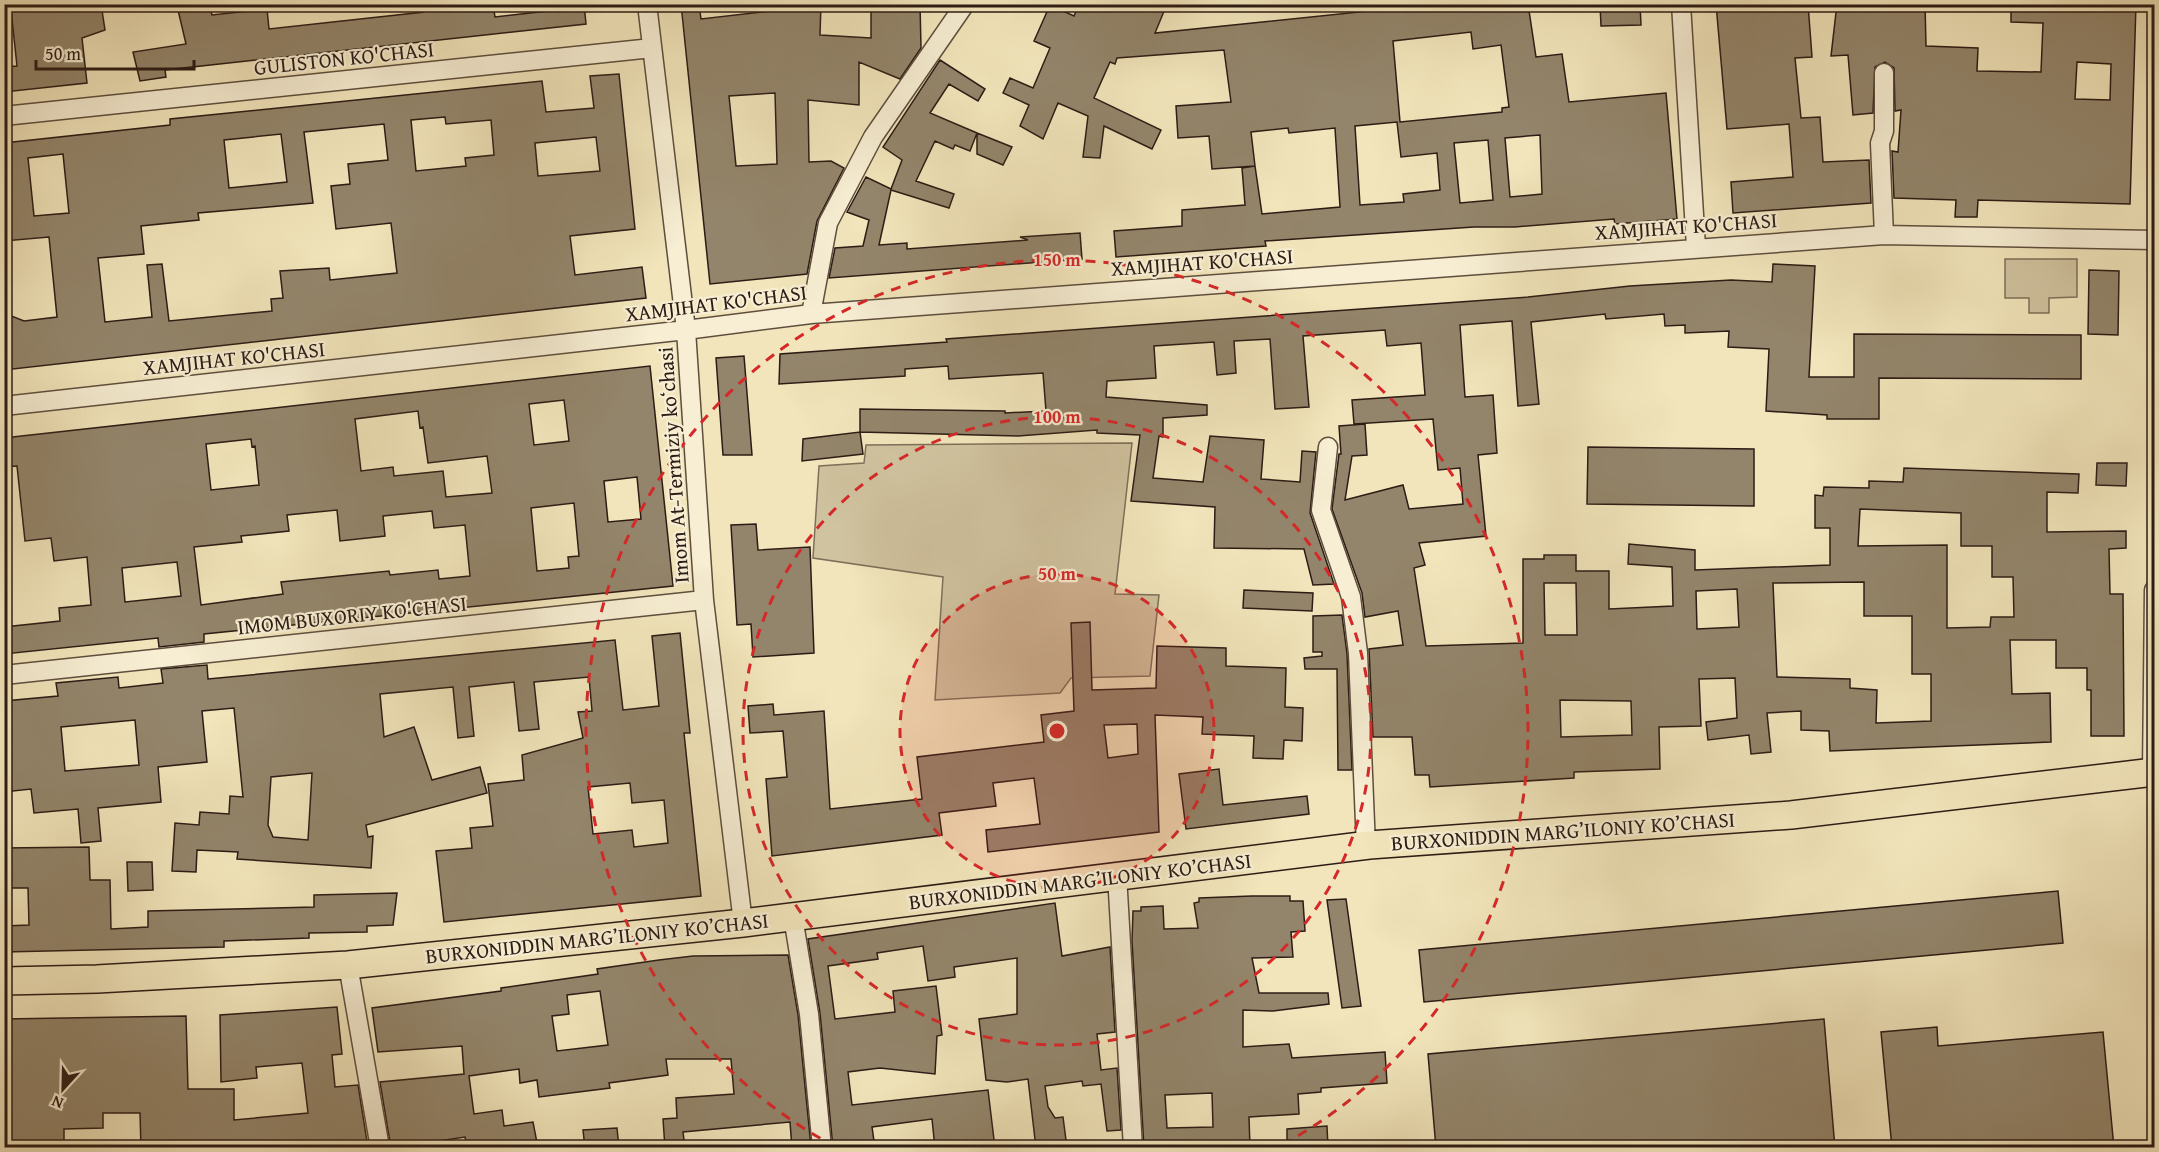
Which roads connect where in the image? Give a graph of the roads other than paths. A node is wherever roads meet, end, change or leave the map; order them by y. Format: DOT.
graph roads {
  1 [pos="647,4"];
  2 [pos="965,4"];
  3 [pos="1681,4"];
  4 [pos="652,48"];
  5 [pos="1884,73"];
  6 [pos="4,116"];
  7 [pos="1884,235"];
  8 [pos="2154,240"];
  9 [pos="1696,247"];
  10 [pos="811,314"];
  11 [pos="686,330"];
  12 [pos="4,406"];
  13 [pos="1328,447"];
  14 [pos="2154,590"];
  15 [pos="704,600"];
  16 [pos="4,675"];
  17 [pos="2153,772"];
  18 [pos="1366,847"];
  19 [pos="1117,875"];
  20 [pos="794,916"];
  21 [pos="743,923"];
  22 [pos="348,965"];
  23 [pos="4,981"];
  24 [pos="380,1148"];
  25 [pos="822,1148"];
  26 [pos="1133,1148"];
  1 -- 4 [label="street, Imom At-Termiziy koʻchasi"];
  2 -- 10 [label="street"];
  3 -- 9 [label="street"];
  4 -- 6 [label="street, GULISTON KO'CHASI"];
  4 -- 11 [label="street, Imom At-Termiziy koʻchasi"];
  5 -- 7 [label="street"];
  7 -- 8 [label="street, XAMJIHAT KO'CHASI"];
  7 -- 9 [label="street, XAMJIHAT KO'CHASI"];
  9 -- 10 [label="street, XAMJIHAT KO'CHASI"];
  10 -- 11 [label="street, XAMJIHAT KO'CHASI"];
  11 -- 12 [label="street, XAMJIHAT KO'CHASI"];
  11 -- 15 [label="street, Imom At-Termiziy koʻchasi"];
  13 -- 18 [label="street"];
  14 -- 17 [label="street"];
  15 -- 16 [label="street, IMOM BUXORIY KO'CHASI"];
  15 -- 21 [label="street, Imom At-Termiziy koʻchasi"];
  17 -- 18 [label="main road, BURXONIDDIN MARG’ILONIY KO’CHASI"];
  18 -- 19 [label="main road, BURXONIDDIN MARG’ILONIY KO’CHASI"];
  19 -- 20 [label="main road, BURXONIDDIN MARG’ILONIY KO’CHASI"];
  19 -- 26 [label="street"];
  20 -- 21 [label="main road, BURXONIDDIN MARG’ILONIY KO’CHASI"];
  20 -- 25 [label="street"];
  21 -- 22 [label="main road, BURXONIDDIN MARG’ILONIY KO’CHASI"];
  22 -- 23 [label="main road, BURXONIDDIN MARG’ILONIY KO’CHASI"];
  22 -- 24 [label="street"];
}
